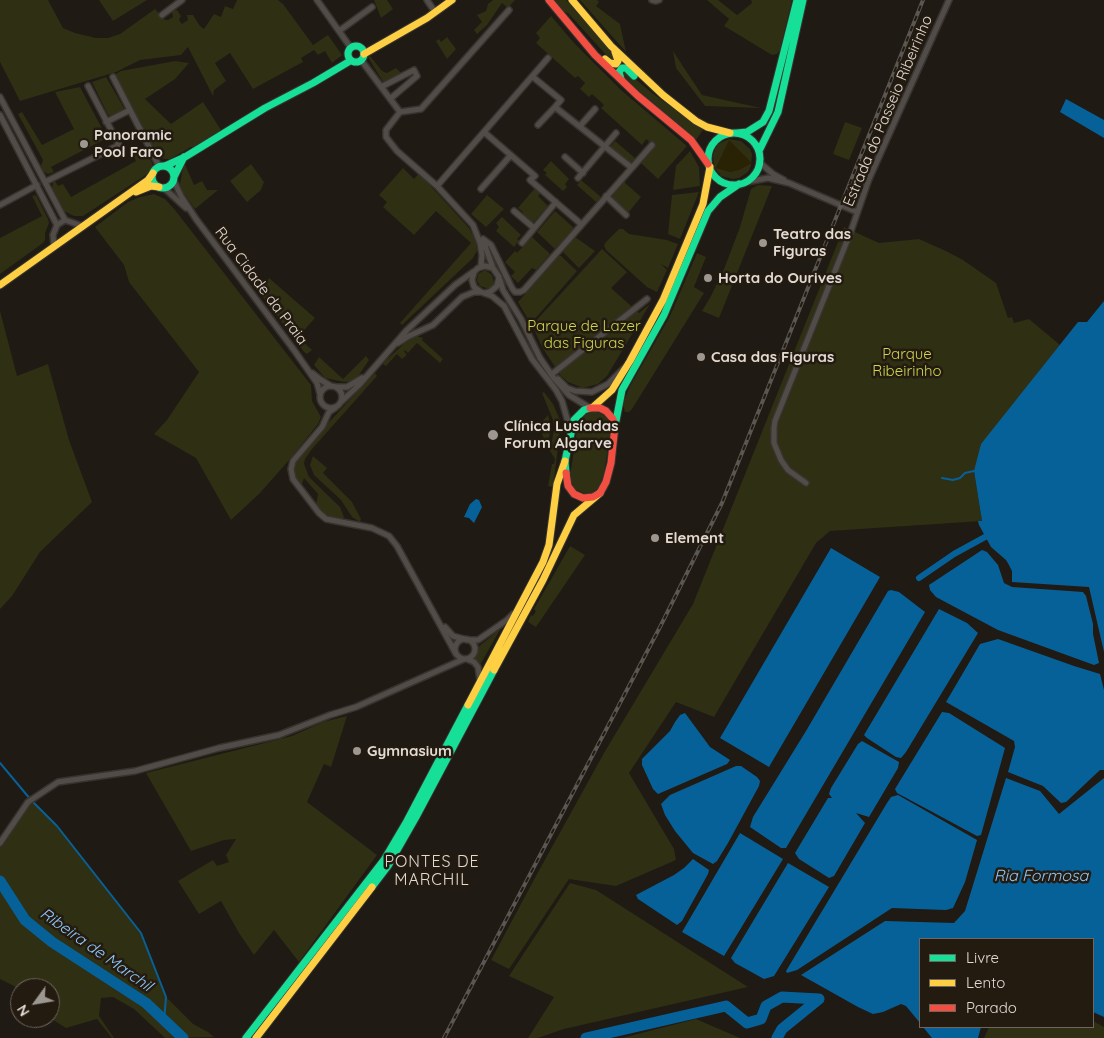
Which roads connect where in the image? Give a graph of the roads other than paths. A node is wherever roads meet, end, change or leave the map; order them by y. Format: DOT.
graph roads {
  1 [pos="182,0"];
  2 [pos="317,0"];
  3 [pos="427,0"];
  4 [pos="452,0"];
  5 [pos="549,0"];
  6 [pos="572,0"];
  7 [pos="652,0"];
  8 [pos="659,0"];
  9 [pos="797,0"];
  10 [pos="803,0"];
  11 [pos="949,0"];
  12 [pos="372,7"];
  13 [pos="509,10"];
  14 [pos="435,12"];
  15 [pos="162,15"];
  16 [pos="564,20"];
  17 [pos="339,30"];
  18 [pos="611,46"];
  19 [pos="351,48"];
  20 [pos="363,57"];
  21 [pos="548,58"];
  22 [pos="350,61"];
  23 [pos="113,77"];
  24 [pos="533,77"];
  25 [pos="623,82"];
  26 [pos="88,86"];
  27 [pos="381,86"];
  28 [pos="662,95"];
  29 [pos="0,97"];
  30 [pos="390,99"];
  31 [pos="555,107"];
  32 [pos="595,109"];
  33 [pos="130,110"];
  34 [pos="400,112"];
  35 [pos="0,115"];
  36 [pos="106,122"];
  37 [pos="538,125"];
  38 [pos="580,126"];
  39 [pos="484,132"];
  40 [pos="616,132"];
  41 [pos="733,133"];
  42 [pos="652,145"];
  43 [pos="605,146"];
  44 [pos="758,151"];
  45 [pos="511,155"];
  46 [pos="185,157"];
  47 [pos="565,158"];
  48 [pos="760,162"];
  49 [pos="162,166"];
  50 [pos="709,166"];
  51 [pos="632,168"];
  52 [pos="153,173"];
  53 [pos="583,173"];
  54 [pos="173,178"];
  55 [pos="578,178"];
  56 [pos="45,182"];
  57 [pos="742,183"];
  58 [pos="788,183"];
  59 [pos="37,186"];
  60 [pos="437,186"];
  61 [pos="162,187"];
  62 [pos="481,188"];
  63 [pos="606,196"];
  64 [pos="119,200"];
  65 [pos="556,202"];
  66 [pos="0,205"];
  67 [pos="514,211"];
  68 [pos="857,212"];
  69 [pos="626,214"];
  70 [pos="196,219"];
  71 [pos="65,220"];
  72 [pos="581,224"];
  73 [pos="58,225"];
  74 [pos="473,225"];
  75 [pos="82,226"];
  76 [pos="534,228"];
  77 [pos="483,240"];
  78 [pos="522,243"];
  79 [pos="54,246"];
  80 [pos="482,266"];
  81 [pos="493,268"];
  82 [pos="474,272"];
  83 [pos="499,277"];
  84 [pos="0,285"];
  85 [pos="483,293"];
  86 [pos="647,299"];
  87 [pos="628,364"];
  88 [pos="375,366"];
  89 [pos="306,368"];
  90 [pos="551,372"];
  91 [pos="369,373"];
  92 [pos="333,386"];
  93 [pos="320,394"];
  94 [pos="341,402"];
  95 [pos="592,407"];
  96 [pos="336,408"];
  97 [pos="615,426"];
  98 [pos="571,432"];
  99 [pos="565,461"];
  100 [pos="806,483"];
  101 [pos="600,493"];
  102 [pos="519,608"];
  103 [pos="440,621"];
  104 [pos="466,640"];
  105 [pos="461,657"];
  106 [pos="480,680"];
  107 [pos="0,843"];
  108 [pos="246,1038"];
  109 [pos="256,1038"];
  1 -- 15 [label="street"];
  2 -- 17 [label="street"];
  3 -- 14 [label="street"];
  4 -- 14 [label="main road"];
  5 -- 16 [label="main road"];
  6 -- 18 [label="main road"];
  7 -- 8 [label="street"];
  9 -- 41 [label="main road"];
  10 -- 44 [label="main road"];
  11 -- 68 [label="street, Estrada do Passeio Ribeirinho"];
  12 -- 17 [label="street"];
  13 -- 34 [label="street"];
  14 -- 20 [label="main road"];
  16 -- 18 [label="main road"];
  16 -- 25 [label="main road"];
  17 -- 19 [label="street"];
  18 -- 28 [label="main road"];
  19 -- 20 [label="main road"];
  19 -- 22 [label="main road"];
  20 -- 22 [label="main road"];
  20 -- 27 [label="street"];
  21 -- 24 [label="street"];
  22 -- 46 [label="main road"];
  23 -- 33 [label="street"];
  24 -- 31 [label="street"];
  24 -- 39 [label="street"];
  25 -- 28 [label="main road"];
  25 -- 50 [label="main road"];
  26 -- 36 [label="street"];
  27 -- 30 [label="street"];
  27 -- 30 [label="street"];
  28 -- 41 [label="main road"];
  29 -- 56 [label="street"];
  30 -- 34 [label="street"];
  31 -- 37 [label="street"];
  31 -- 38 [label="street"];
  32 -- 38 [label="street"];
  33 -- 36 [label="street"];
  33 -- 49 [label="street"];
  34 -- 60 [label="street"];
  35 -- 59 [label="street"];
  36 -- 56 [label="street"];
  38 -- 43 [label="street"];
  39 -- 45 [label="street"];
  39 -- 60 [label="street"];
  40 -- 43 [label="street"];
  41 -- 44 [label="main road"];
  41 -- 50 [label="main road"];
  42 -- 51 [label="street"];
  43 -- 51 [label="street"];
  43 -- 53 [label="street"];
  44 -- 48 [label="main road"];
  45 -- 62 [label="street"];
  45 -- 65 [label="street"];
  46 -- 49 [label="main road"];
  46 -- 54 [label="main road"];
  47 -- 53 [label="street"];
  48 -- 57 [label="main road"];
  48 -- 58 [label="street"];
  49 -- 52 [label="main road"];
  49 -- 54 [label="main road"];
  50 -- 57 [label="main road"];
  50 -- 87 [label="main road"];
  51 -- 63 [label="street"];
  52 -- 61 [label="main road"];
  52 -- 64 [label="main road"];
  53 -- 55 [label="street"];
  54 -- 61 [label="main road"];
  54 -- 70 [label="street"];
  56 -- 71 [label="street"];
  57 -- 58 [label="street"];
  57 -- 97 [label="main road"];
  58 -- 68 [label="street"];
  59 -- 66 [label="street"];
  59 -- 73 [label="street"];
  60 -- 74 [label="street"];
  61 -- 64 [label="main road"];
  61 -- 70 [label="street"];
  63 -- 69 [label="street"];
  63 -- 72 [label="street"];
  64 -- 75 [label="main road"];
  65 -- 72 [label="street"];
  65 -- 76 [label="street"];
  67 -- 76 [label="street"];
  68 -- 100 [label="street, Estrada do Passeio Ribeirinho"];
  70 -- 89 [label="street, Rua Cidade da Praia"];
  71 -- 73 [label="street"];
  71 -- 75 [label="street"];
  72 -- 77 [label="street"];
  73 -- 79 [label="street"];
  74 -- 77 [label="street"];
  74 -- 80 [label="street"];
  75 -- 79 [label="main road"];
  76 -- 78 [label="street"];
  77 -- 81 [label="street"];
  79 -- 84 [label="main road"];
  80 -- 81 [label="street"];
  80 -- 82 [label="street"];
  81 -- 83 [label="street"];
  82 -- 85 [label="street"];
  82 -- 88 [label="street"];
  83 -- 85 [label="street"];
  83 -- 90 [label="street"];
  85 -- 88 [label="street"];
  85 -- 98 [label="street"];
  86 -- 90 [label="street"];
  87 -- 90 [label="street"];
  87 -- 95 [label="main road"];
  88 -- 91 [label="street"];
  89 -- 92 [label="street"];
  89 -- 93 [label="street"];
  90 -- 95 [label="street"];
  91 -- 92 [label="street"];
  91 -- 94 [label="street"];
  92 -- 93 [label="street"];
  92 -- 94 [label="street"];
  93 -- 96 [label="street"];
  94 -- 96 [label="street"];
  95 -- 97 [label="main road"];
  95 -- 98 [label="main road"];
  96 -- 103 [label="street"];
  97 -- 101 [label="main road"];
  98 -- 99 [label="main road"];
  99 -- 101 [label="main road"];
  99 -- 102 [label="main road"];
  101 -- 109 [label="main road"];
  102 -- 104 [label="street"];
  102 -- 106 [label="main road"];
  103 -- 104 [label="street"];
  103 -- 105 [label="street"];
  104 -- 105 [label="street"];
  104 -- 105 [label="street"];
  105 -- 106 [label="street"];
  105 -- 107 [label="street"];
  106 -- 108 [label="main road"];
}
